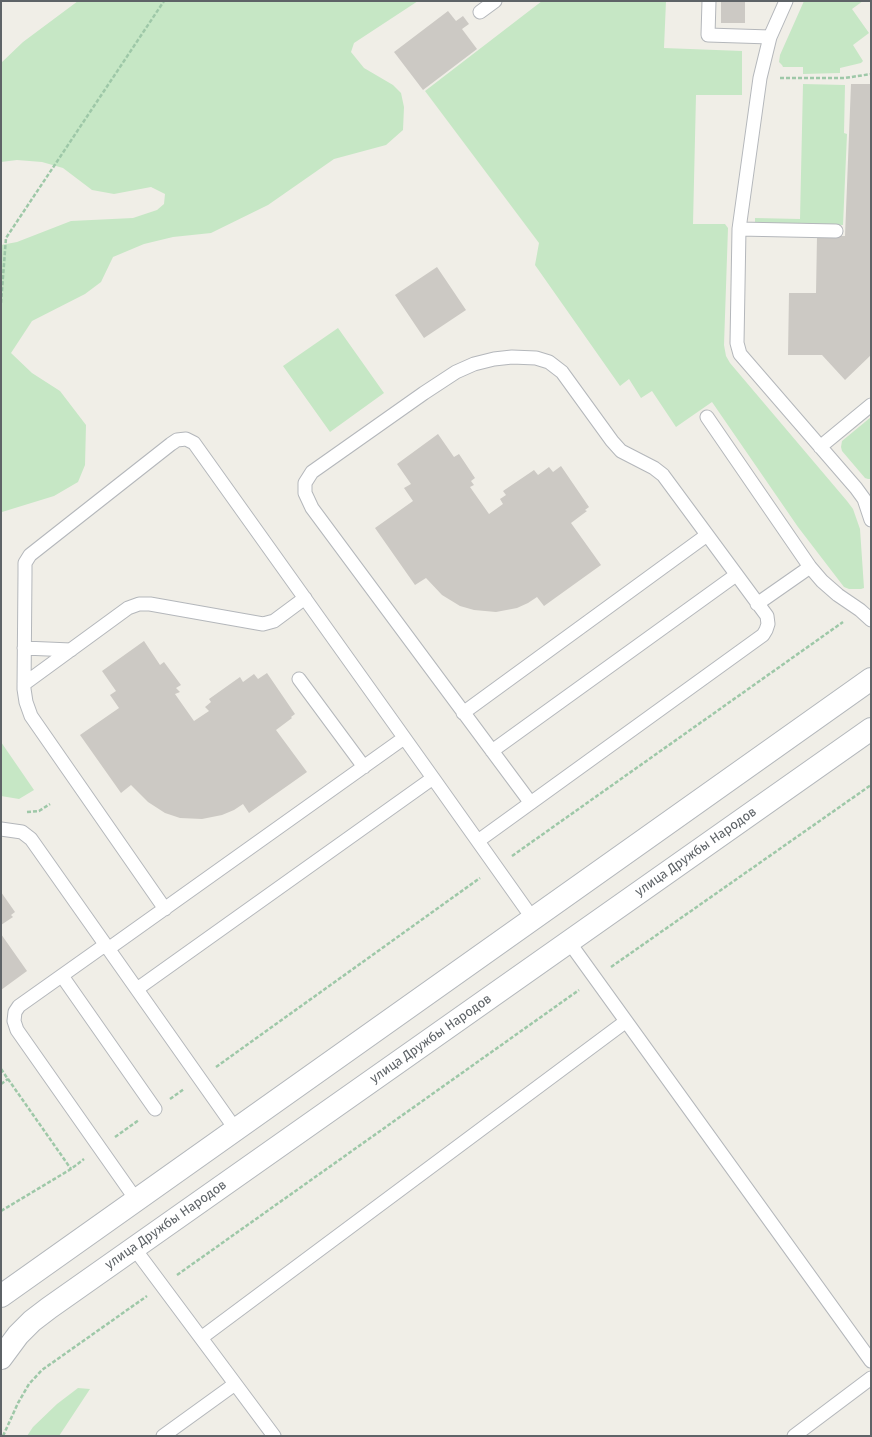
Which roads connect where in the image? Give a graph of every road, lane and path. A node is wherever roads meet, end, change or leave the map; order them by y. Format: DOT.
graph roads {
  1 [pos="164,1"];
  2 [pos="496,1"];
  3 [pos="709,1"];
  4 [pos="786,1"];
  5 [pos="480,12"];
  6 [pos="770,37"];
  7 [pos="871,74"];
  8 [pos="760,78"];
  9 [pos="740,229"];
  10 [pos="836,231"];
  11 [pos="1,303"];
  12 [pos="871,405"];
  13 [pos="707,417"];
  14 [pos="820,447"];
  15 [pos="867,497"];
  16 [pos="871,520"];
  17 [pos="707,535"];
  18 [pos="810,567"];
  19 [pos="736,575"];
  20 [pos="305,598"];
  21 [pos="758,604"];
  22 [pos="860,610"];
  23 [pos="871,620"];
  24 [pos="24,648"];
  25 [pos="71,650"];
  26 [pos="299,679"];
  27 [pos="871,679"];
  28 [pos="24,684"];
  29 [pos="463,713"];
  30 [pos="871,729"];
  31 [pos="404,738"];
  32 [pos="492,751"];
  33 [pos="364,767"];
  34 [pos="433,778"];
  35 [pos="871,785"];
  36 [pos="530,802"];
  37 [pos="50,804"];
  38 [pos="23,812"];
  39 [pos="1,828"];
  40 [pos="478,841"];
  41 [pos="496,867"];
  42 [pos="165,909"];
  43 [pos="533,919"];
  44 [pos="568,942"];
  45 [pos="107,947"];
  46 [pos="62,976"];
  47 [pos="595,979"];
  48 [pos="137,989"];
  49 [pos="625,1022"];
  50 [pos="1,1069"];
  51 [pos="8,1079"];
  52 [pos="199,1079"];
  53 [pos="1,1084"];
  54 [pos="155,1109"];
  55 [pos="236,1130"];
  56 [pos="99,1148"];
  57 [pos="71,1170"];
  58 [pos="137,1201"];
  59 [pos="1,1211"];
  60 [pos="134,1248"];
  61 [pos="162,1286"];
  62 [pos="1,1296"];
  63 [pos="201,1338"];
  64 [pos="1,1358"];
  65 [pos="871,1362"];
  66 [pos="871,1378"];
  67 [pos="235,1384"];
  68 [pos="3,1436"];
  69 [pos="163,1436"];
  70 [pos="274,1436"];
  71 [pos="794,1436"];
  1 -- 11 [label="path"];
  2 -- 5 [label="lane"];
  3 -- 6 [label="lane"];
  4 -- 6 [label="lane"];
  6 -- 8 [label="lane"];
  7 -- 8 [label="path"];
  8 -- 9 [label="lane"];
  9 -- 10 [label="lane"];
  9 -- 14 [label="lane"];
  12 -- 14 [label="lane"];
  13 -- 18 [label="lane"];
  14 -- 15 [label="lane"];
  15 -- 16 [label="lane"];
  17 -- 19 [label="lane"];
  17 -- 29 [label="lane"];
  17 -- 29 [label="lane"];
  18 -- 21 [label="lane"];
  18 -- 22 [label="lane"];
  19 -- 21 [label="lane"];
  19 -- 32 [label="lane"];
  20 -- 24 [label="lane"];
  20 -- 25 [label="lane"];
  20 -- 31 [label="lane"];
  21 -- 36 [label="lane"];
  22 -- 23 [label="lane"];
  22 -- 41 [label="path"];
  24 -- 25 [label="lane"];
  24 -- 28 [label="lane"];
  25 -- 28 [label="lane"];
  26 -- 33 [label="lane"];
  27 -- 43 [label="main road"];
  28 -- 42 [label="lane"];
  29 -- 32 [label="lane"];
  30 -- 44 [label="main road, улица Дружбы Народов"];
  31 -- 33 [label="lane"];
  31 -- 34 [label="lane"];
  32 -- 36 [label="lane"];
  33 -- 42 [label="lane"];
  34 -- 40 [label="lane"];
  34 -- 48 [label="lane"];
  35 -- 47 [label="path"];
  36 -- 40 [label="lane"];
  37 -- 38 [label="path"];
  39 -- 45 [label="lane"];
  40 -- 41 [label="lane"];
  41 -- 43 [label="lane"];
  41 -- 52 [label="path"];
  42 -- 45 [label="lane"];
  43 -- 55 [label="main road"];
  44 -- 47 [label="lane"];
  44 -- 60 [label="main road, улица Дружбы Народов"];
  45 -- 46 [label="lane"];
  45 -- 48 [label="lane"];
  46 -- 54 [label="lane"];
  46 -- 56 [label="lane"];
  47 -- 49 [label="lane"];
  47 -- 61 [label="path"];
  48 -- 52 [label="lane"];
  49 -- 63 [label="lane"];
  49 -- 65 [label="lane"];
  50 -- 51 [label="path"];
  51 -- 53 [label="path"];
  51 -- 57 [label="path"];
  52 -- 54 [label="path"];
  52 -- 55 [label="lane"];
  54 -- 56 [label="path"];
  55 -- 58 [label="main road"];
  56 -- 57 [label="path"];
  56 -- 58 [label="lane"];
  57 -- 59 [label="path"];
  58 -- 62 [label="main road"];
  60 -- 61 [label="lane"];
  60 -- 64 [label="main road, улица Дружбы Народов"];
  61 -- 63 [label="lane"];
  61 -- 68 [label="path"];
  63 -- 67 [label="lane"];
  66 -- 71 [label="lane"];
  67 -- 69 [label="lane"];
  67 -- 70 [label="lane"];
}
